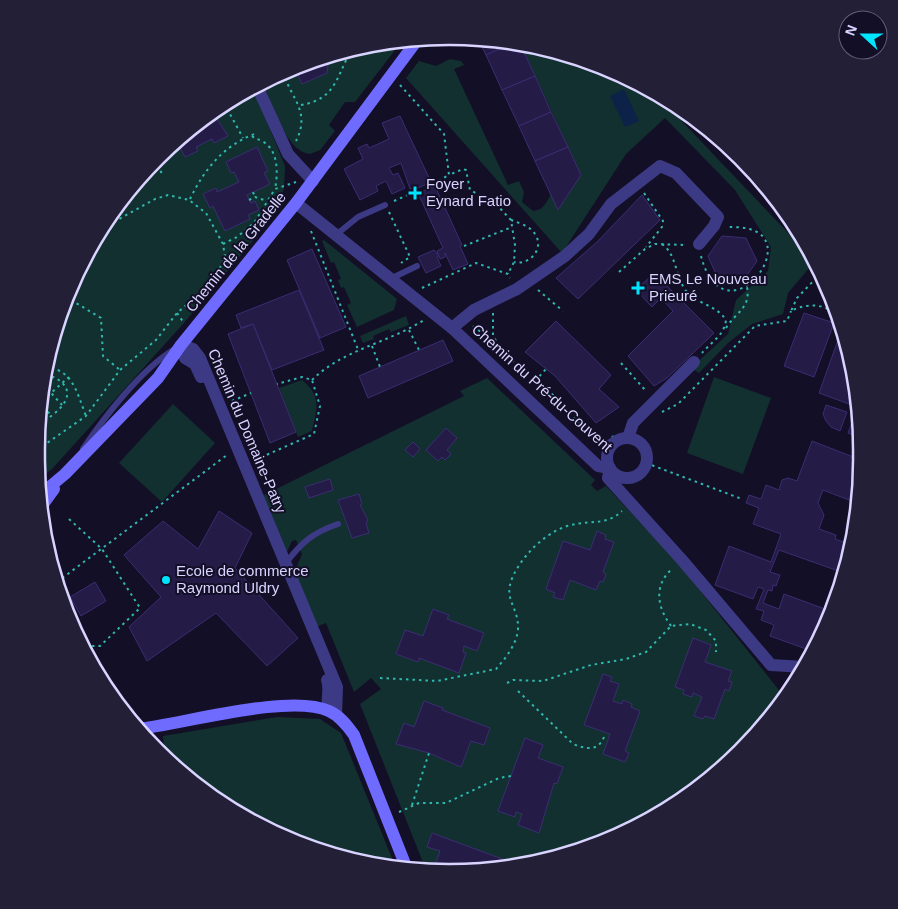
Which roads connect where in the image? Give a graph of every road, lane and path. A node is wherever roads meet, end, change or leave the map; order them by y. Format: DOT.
graph roads {
  1 [pos="412,47"];
  2 [pos="348,58"];
  3 [pos="286,80"];
  4 [pos="398,84"];
  5 [pos="260,92"];
  6 [pos="300,105"];
  7 [pos="228,111"];
  8 [pos="257,133"];
  9 [pos="251,135"];
  10 [pos="242,138"];
  11 [pos="288,154"];
  12 [pos="159,167"];
  13 [pos="162,174"];
  14 [pos="449,175"];
  15 [pos="297,181"];
  16 [pos="313,181"];
  17 [pos="636,183"];
  18 [pos="427,187"];
  19 [pos="275,189"];
  20 [pos="417,191"];
  21 [pos="253,192"];
  22 [pos="255,197"];
  23 [pos="189,200"];
  24 [pos="249,200"];
  25 [pos="267,200"];
  26 [pos="296,203"];
  27 [pos="385,205"];
  28 [pos="263,211"];
  29 [pos="511,220"];
  30 [pos="116,221"];
  31 [pos="268,223"];
  32 [pos="714,226"];
  33 [pos="512,227"];
  34 [pos="310,229"];
  35 [pos="337,234"];
  36 [pos="223,244"];
  37 [pos="662,244"];
  38 [pos="699,244"];
  39 [pos="464,246"];
  40 [pos="645,249"];
  41 [pos="514,262"];
  42 [pos="417,266"];
  43 [pos="619,272"];
  44 [pos="508,274"];
  45 [pos="392,278"];
  46 [pos="815,279"];
  47 [pos="529,282"];
  48 [pos="747,287"];
  49 [pos="517,290"];
  50 [pos="411,293"];
  51 [pos="73,301"];
  52 [pos="494,301"];
  53 [pos="828,310"];
  54 [pos="563,311"];
  55 [pos="790,311"];
  56 [pos="177,313"];
  57 [pos="425,319"];
  58 [pos="463,319"];
  59 [pos="185,325"];
  60 [pos="452,328"];
  61 [pos="725,328"];
  62 [pos="408,330"];
  63 [pos="180,345"];
  64 [pos="498,345"];
  65 [pos="372,346"];
  66 [pos="419,350"];
  67 [pos="360,352"];
  68 [pos="694,362"];
  69 [pos="621,363"];
  70 [pos="380,367"];
  71 [pos="53,368"];
  72 [pos="546,369"];
  73 [pos="120,370"];
  74 [pos="52,377"];
  75 [pos="69,377"];
  76 [pos="312,380"];
  77 [pos="535,381"];
  78 [pos="64,382"];
  79 [pos="277,384"];
  80 [pos="49,391"];
  81 [pos="251,393"];
  82 [pos="52,394"];
  83 [pos="48,396"];
  84 [pos="62,405"];
  85 [pos="221,407"];
  86 [pos="652,411"];
  87 [pos="47,412"];
  88 [pos="51,415"];
  89 [pos="86,416"];
  90 [pos="46,418"];
  91 [pos="628,435"];
  92 [pos="45,444"];
  93 [pos="228,454"];
  94 [pos="646,463"];
  95 [pos="244,464"];
  96 [pos="610,468"];
  97 [pos="65,474"];
  98 [pos="46,490"];
  99 [pos="742,498"];
  100 [pos="47,499"];
  101 [pos="629,502"];
  102 [pos="69,519"];
  103 [pos="338,524"];
  104 [pos="102,549"];
  105 [pos="682,560"];
  106 [pos="284,566"];
  107 [pos="63,578"];
  108 [pos="671,626"];
  109 [pos="91,646"];
  110 [pos="716,652"];
  111 [pos="796,667"];
  112 [pos="380,678"];
  113 [pos="507,683"];
  114 [pos="518,691"];
  115 [pos="332,713"];
  116 [pos="146,728"];
  117 [pos="604,737"];
  118 [pos="429,753"];
  119 [pos="511,776"];
  120 [pos="412,805"];
  121 [pos="398,812"];
  122 [pos="404,862"];
  1 -- 16 [label="street, Chemin de la Gradelle"];
  2 -- 6 [label="path"];
  3 -- 6 [label="path"];
  4 -- 14 [label="path"];
  5 -- 11 [label="street"];
  6 -- 11 [label="path"];
  7 -- 10 [label="path"];
  8 -- 9 [label="path"];
  9 -- 10 [label="path"];
  9 -- 19 [label="path"];
  10 -- 23 [label="path"];
  11 -- 16 [label="street"];
  12 -- 13 [label="path"];
  14 -- 18 [label="path"];
  14 -- 29 [label="path"];
  15 -- 19 [label="path"];
  16 -- 26 [label="street, Chemin de la Gradelle"];
  17 -- 32 [label="street"];
  17 -- 40 [label="path"];
  17 -- 47 [label="street"];
  19 -- 25 [label="path"];
  20 -- 27 [label="path"];
  21 -- 22 [label="path"];
  22 -- 24 [label="path"];
  22 -- 25 [label="path"];
  23 -- 30 [label="path"];
  23 -- 36 [label="path"];
  25 -- 28 [label="path"];
  26 -- 35 [label="street, Chemin du Pré-du-Couvent"];
  26 -- 63 [label="street, Chemin de la Gradelle"];
  27 -- 35 [label="lane"];
  27 -- 45 [label="path"];
  28 -- 31 [label="path"];
  28 -- 36 [label="path"];
  29 -- 33 [label="path"];
  29 -- 41 [label="path"];
  32 -- 38 [label="street"];
  32 -- 48 [label="path"];
  33 -- 39 [label="path"];
  33 -- 41 [label="path"];
  34 -- 67 [label="path"];
  35 -- 45 [label="street, Chemin du Pré-du-Couvent"];
  36 -- 56 [label="path"];
  37 -- 38 [label="path"];
  37 -- 40 [label="path"];
  37 -- 61 [label="path"];
  38 -- 48 [label="path"];
  40 -- 43 [label="path"];
  41 -- 44 [label="path"];
  42 -- 45 [label="lane"];
  44 -- 49 [label="path"];
  44 -- 50 [label="path"];
  45 -- 50 [label="street, Chemin du Pré-du-Couvent"];
  46 -- 55 [label="path"];
  47 -- 49 [label="street"];
  47 -- 54 [label="path"];
  48 -- 61 [label="path"];
  49 -- 52 [label="street"];
  50 -- 60 [label="street, Chemin du Pré-du-Couvent"];
  51 -- 73 [label="path"];
  52 -- 58 [label="street"];
  52 -- 64 [label="path"];
  53 -- 55 [label="path"];
  55 -- 86 [label="path"];
  56 -- 59 [label="path"];
  56 -- 73 [label="path"];
  57 -- 62 [label="path"];
  58 -- 60 [label="street"];
  58 -- 64 [label="path"];
  60 -- 96 [label="street, Chemin du Pré-du-Couvent"];
  61 -- 68 [label="path"];
  62 -- 65 [label="path"];
  62 -- 66 [label="path"];
  63 -- 85 [label="street, Chemin du Domaine-Patry"];
  63 -- 97 [label="street, Chemin de la Gradelle"];
  63 -- 106 [label="street, Chemin du Domaine-Patry"];
  64 -- 77 [label="path"];
  65 -- 67 [label="path"];
  65 -- 70 [label="path"];
  67 -- 76 [label="path"];
  68 -- 86 [label="street"];
  69 -- 86 [label="path"];
  71 -- 75 [label="path"];
  72 -- 77 [label="path"];
  73 -- 89 [label="path"];
  74 -- 78 [label="path"];
  75 -- 78 [label="path"];
  75 -- 89 [label="path"];
  76 -- 79 [label="path"];
  76 -- 95 [label="path"];
  77 -- 91 [label="path"];
  78 -- 82 [label="path"];
  78 -- 84 [label="path"];
  80 -- 82 [label="path"];
  81 -- 85 [label="path"];
  82 -- 83 [label="path"];
  82 -- 84 [label="path"];
  84 -- 88 [label="path"];
  85 -- 95 [label="street, Chemin du Domaine-Patry"];
  86 -- 91 [label="street"];
  87 -- 88 [label="path"];
  88 -- 90 [label="path"];
  89 -- 92 [label="path"];
  91 -- 94 [label="street"];
  91 -- 96 [label="street"];
  93 -- 104 [label="path"];
  94 -- 96 [label="street"];
  94 -- 99 [label="path"];
  95 -- 106 [label="street, Chemin du Domaine-Patry"];
  96 -- 101 [label="street, Chemin du Pré-du-Couvent"];
  97 -- 98 [label="street, Chemin de la Gradelle"];
  97 -- 100 [label="street, Chemin de la Gradelle"];
  101 -- 105 [label="street, Chemin du Pré-du-Couvent"];
  101 -- 112 [label="path"];
  102 -- 104 [label="path"];
  103 -- 106 [label="lane"];
  104 -- 107 [label="path"];
  104 -- 109 [label="path"];
  105 -- 108 [label="path"];
  105 -- 111 [label="street, Chemin du Pré-du-Couvent"];
  106 -- 115 [label="street, Chemin du Domaine-Patry"];
  106 -- 115 [label="street, Chemin du Domaine-Patry"];
  108 -- 110 [label="path"];
  108 -- 113 [label="path"];
  114 -- 117 [label="path"];
  115 -- 116 [label="street"];
  115 -- 122 [label="street"];
  118 -- 120 [label="path"];
  119 -- 120 [label="path"];
  120 -- 121 [label="path"];
}
